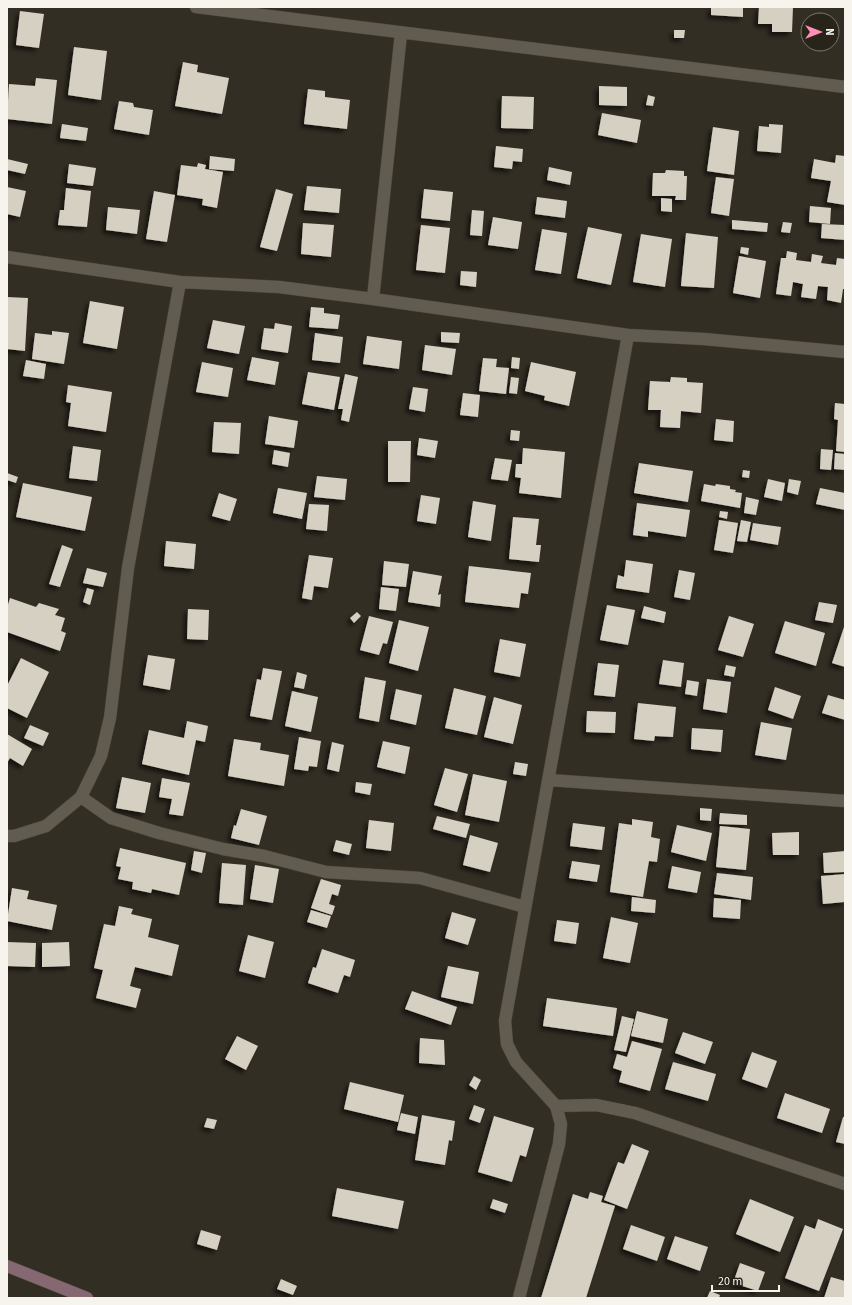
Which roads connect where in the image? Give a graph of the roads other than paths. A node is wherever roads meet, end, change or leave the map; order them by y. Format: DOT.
graph roads {
  1 [pos="196,7"];
  2 [pos="401,33"];
  3 [pos="845,87"];
  4 [pos="7,257"];
  5 [pos="180,282"];
  6 [pos="373,299"];
  7 [pos="628,335"];
  8 [pos="845,352"];
  9 [pos="550,780"];
  10 [pos="81,797"];
  11 [pos="845,801"];
  12 [pos="7,836"];
  13 [pos="525,907"];
  14 [pos="556,1106"];
  15 [pos="845,1184"];
  16 [pos="7,1266"];
  17 [pos="87,1298"];
  18 [pos="519,1298"];
  1 -- 2 [label="street"];
  2 -- 3 [label="street"];
  2 -- 6 [label="street"];
  4 -- 5 [label="street"];
  5 -- 6 [label="street"];
  5 -- 10 [label="street"];
  6 -- 7 [label="street"];
  7 -- 8 [label="street"];
  7 -- 9 [label="street"];
  9 -- 11 [label="street"];
  9 -- 13 [label="street"];
  10 -- 12 [label="street"];
  10 -- 13 [label="street"];
  13 -- 14 [label="street"];
  14 -- 15 [label="street"];
  14 -- 18 [label="street"];
  16 -- 17 [label="main road"];
}
